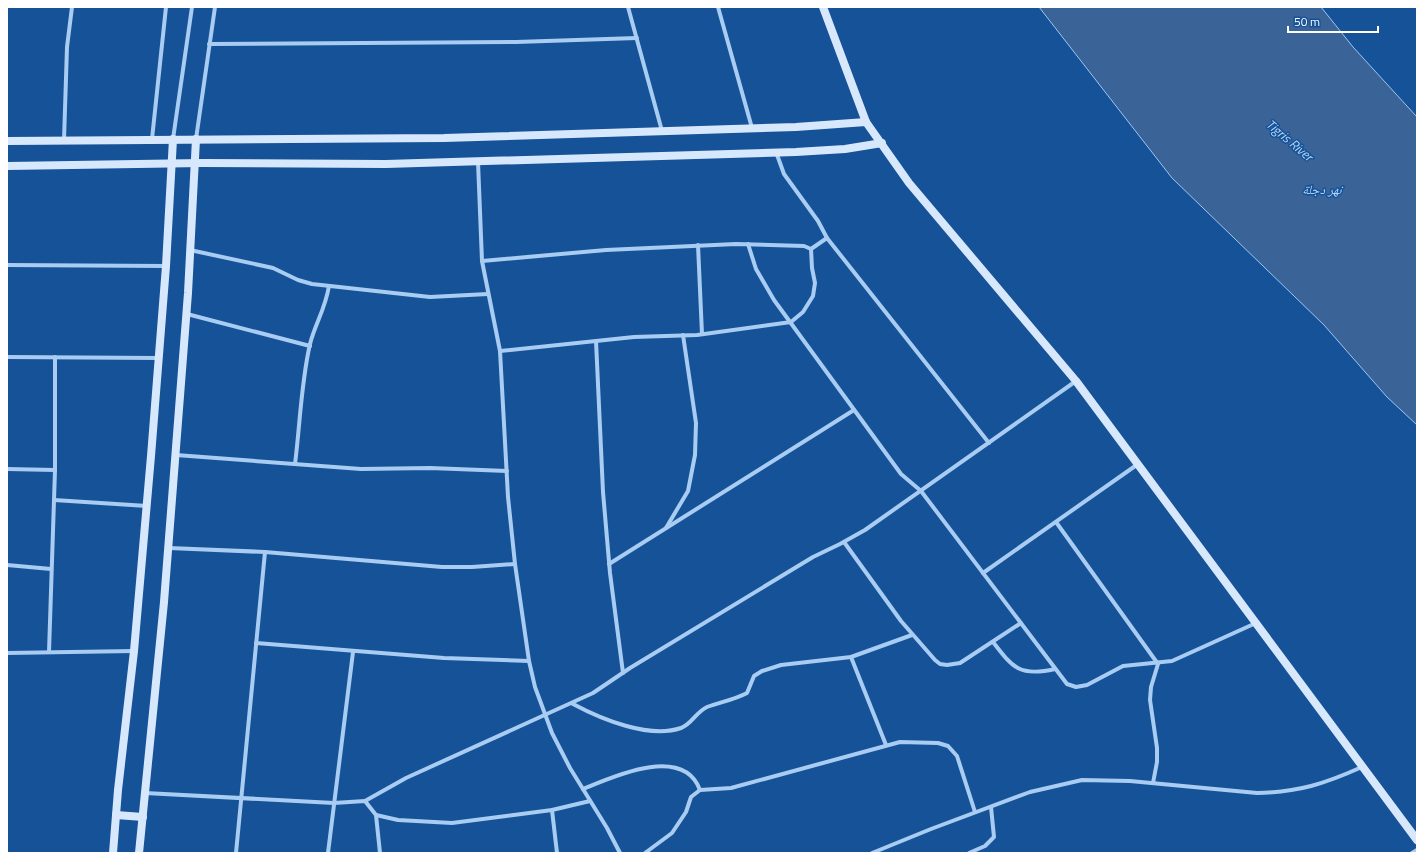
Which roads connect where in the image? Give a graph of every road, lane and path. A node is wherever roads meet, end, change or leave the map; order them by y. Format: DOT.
graph roads {
  1 [pos="72,7"];
  2 [pos="166,7"];
  3 [pos="192,7"];
  4 [pos="215,7"];
  5 [pos="628,7"];
  6 [pos="718,7"];
  7 [pos="823,7"];
  8 [pos="637,38"];
  9 [pos="209,44"];
  10 [pos="866,122"];
  11 [pos="752,128"];
  12 [pos="662,131"];
  13 [pos="152,139"];
  14 [pos="173,139"];
  15 [pos="196,139"];
  16 [pos="64,140"];
  17 [pos="7,141"];
  18 [pos="882,143"];
  19 [pos="776,152"];
  20 [pos="478,162"];
  21 [pos="194,163"];
  22 [pos="172,164"];
  23 [pos="7,166"];
  24 [pos="827,238"];
  25 [pos="748,244"];
  26 [pos="698,245"];
  27 [pos="812,249"];
  28 [pos="190,250"];
  29 [pos="482,261"];
  30 [pos="7,265"];
  31 [pos="166,266"];
  32 [pos="329,286"];
  33 [pos="488,294"];
  34 [pos="186,314"];
  35 [pos="790,322"];
  36 [pos="702,334"];
  37 [pos="683,335"];
  38 [pos="596,341"];
  39 [pos="310,346"];
  40 [pos="500,351"];
  41 [pos="7,357"];
  42 [pos="55,357"];
  43 [pos="159,358"];
  44 [pos="1076,381"];
  45 [pos="854,410"];
  46 [pos="989,443"];
  47 [pos="176,454"];
  48 [pos="295,464"];
  49 [pos="1138,464"];
  50 [pos="7,469"];
  51 [pos="55,470"];
  52 [pos="507,471"];
  53 [pos="921,491"];
  54 [pos="54,500"];
  55 [pos="146,506"];
  56 [pos="1056,522"];
  57 [pos="666,528"];
  58 [pos="844,542"];
  59 [pos="169,548"];
  60 [pos="265,552"];
  61 [pos="515,564"];
  62 [pos="609,564"];
  63 [pos="7,565"];
  64 [pos="51,569"];
  65 [pos="983,573"];
  66 [pos="1021,623"];
  67 [pos="1257,623"];
  68 [pos="912,635"];
  69 [pos="993,642"];
  70 [pos="256,643"];
  71 [pos="134,651"];
  72 [pos="7,652"];
  73 [pos="49,652"];
  74 [pos="353,652"];
  75 [pos="851,657"];
  76 [pos="529,661"];
  77 [pos="1158,664"];
  78 [pos="1055,669"];
  79 [pos="623,673"];
  80 [pos="572,704"];
  81 [pos="546,716"];
  82 [pos="886,745"];
  83 [pos="1363,767"];
  84 [pos="1153,783"];
  85 [pos="583,789"];
  86 [pos="700,790"];
  87 [pos="145,792"];
  88 [pos="241,797"];
  89 [pos="590,800"];
  90 [pos="365,801"];
  91 [pos="334,802"];
  92 [pos="991,807"];
  93 [pos="552,810"];
  94 [pos="975,812"];
  95 [pos="116,815"];
  96 [pos="376,815"];
  97 [pos="143,816"];
  98 [pos="1417,840"];
  99 [pos="1417,850"];
  100 [pos="113,853"];
  101 [pos="139,853"];
  102 [pos="236,853"];
  103 [pos="328,853"];
  104 [pos="380,853"];
  105 [pos="557,853"];
  106 [pos="620,853"];
  107 [pos="645,853"];
  108 [pos="872,853"];
  109 [pos="969,853"];
  110 [pos="1412,853"];
  1 -- 16 [label="street"];
  2 -- 13 [label="street"];
  3 -- 14 [label="street"];
  4 -- 9 [label="street"];
  5 -- 8 [label="street"];
  6 -- 11 [label="street"];
  7 -- 10 [label="street"];
  8 -- 9 [label="street"];
  8 -- 12 [label="street"];
  9 -- 15 [label="street"];
  10 -- 11 [label="street"];
  10 -- 18 [label="street"];
  11 -- 12 [label="street"];
  12 -- 15 [label="street"];
  13 -- 14 [label="street"];
  13 -- 16 [label="street"];
  14 -- 15 [label="street"];
  14 -- 22 [label="street"];
  15 -- 21 [label="street"];
  16 -- 17 [label="street"];
  18 -- 19 [label="street"];
  18 -- 44 [label="street"];
  19 -- 20 [label="street"];
  19 -- 24 [label="street"];
  20 -- 21 [label="street"];
  20 -- 29 [label="street"];
  21 -- 22 [label="street"];
  21 -- 28 [label="street"];
  22 -- 23 [label="street"];
  22 -- 31 [label="street"];
  24 -- 27 [label="street"];
  24 -- 46 [label="street"];
  25 -- 26 [label="street"];
  25 -- 27 [label="street"];
  25 -- 35 [label="street"];
  26 -- 29 [label="street"];
  26 -- 36 [label="street"];
  27 -- 35 [label="street"];
  28 -- 32 [label="street"];
  28 -- 34 [label="street"];
  29 -- 33 [label="street"];
  30 -- 31 [label="street"];
  31 -- 43 [label="street"];
  32 -- 33 [label="street"];
  32 -- 39 [label="street"];
  33 -- 40 [label="street"];
  34 -- 39 [label="street"];
  34 -- 47 [label="street"];
  35 -- 36 [label="street"];
  35 -- 45 [label="street"];
  36 -- 37 [label="street"];
  37 -- 38 [label="street"];
  37 -- 57 [label="street"];
  38 -- 40 [label="street"];
  38 -- 62 [label="street"];
  39 -- 48 [label="street"];
  40 -- 52 [label="street"];
  41 -- 42 [label="street"];
  42 -- 43 [label="street"];
  42 -- 51 [label="street"];
  43 -- 55 [label="street"];
  44 -- 46 [label="street"];
  44 -- 49 [label="street"];
  45 -- 53 [label="street"];
  45 -- 57 [label="street"];
  46 -- 53 [label="street"];
  47 -- 48 [label="street"];
  47 -- 59 [label="street"];
  48 -- 52 [label="street"];
  49 -- 56 [label="street"];
  49 -- 67 [label="street"];
  50 -- 51 [label="street"];
  51 -- 54 [label="street"];
  52 -- 61 [label="street"];
  53 -- 58 [label="street"];
  53 -- 65 [label="street"];
  54 -- 55 [label="street"];
  54 -- 64 [label="street"];
  55 -- 71 [label="street"];
  56 -- 65 [label="street"];
  56 -- 77 [label="street"];
  57 -- 62 [label="street"];
  58 -- 68 [label="street"];
  58 -- 79 [label="street"];
  59 -- 60 [label="street"];
  59 -- 87 [label="street"];
  60 -- 61 [label="street"];
  60 -- 70 [label="street"];
  61 -- 76 [label="street"];
  62 -- 79 [label="street"];
  63 -- 64 [label="street"];
  64 -- 73 [label="street"];
  65 -- 66 [label="street"];
  66 -- 69 [label="street"];
  66 -- 78 [label="street"];
  67 -- 77 [label="street"];
  67 -- 83 [label="street"];
  68 -- 69 [label="street"];
  68 -- 75 [label="street"];
  69 -- 78 [label="street"];
  70 -- 74 [label="street"];
  70 -- 88 [label="street"];
  71 -- 73 [label="street"];
  71 -- 95 [label="street"];
  72 -- 73 [label="street"];
  74 -- 76 [label="street"];
  74 -- 91 [label="street"];
  75 -- 80 [label="street"];
  75 -- 82 [label="street"];
  76 -- 81 [label="street"];
  77 -- 78 [label="street"];
  77 -- 84 [label="street"];
  79 -- 80 [label="street"];
  80 -- 81 [label="street"];
  81 -- 85 [label="street"];
  81 -- 90 [label="street"];
  82 -- 86 [label="street"];
  82 -- 94 [label="street"];
  83 -- 84 [label="street"];
  83 -- 98 [label="street"];
  84 -- 92 [label="street"];
  85 -- 86 [label="street"];
  85 -- 89 [label="street"];
  86 -- 107 [label="street"];
  87 -- 88 [label="street"];
  87 -- 97 [label="street"];
  88 -- 91 [label="street"];
  88 -- 102 [label="street"];
  89 -- 93 [label="street"];
  89 -- 106 [label="street"];
  90 -- 91 [label="street"];
  90 -- 96 [label="street"];
  91 -- 103 [label="street"];
  92 -- 94 [label="street"];
  92 -- 109 [label="street"];
  93 -- 96 [label="street"];
  93 -- 105 [label="street"];
  94 -- 108 [label="street"];
  95 -- 97 [label="street"];
  95 -- 100 [label="street"];
  96 -- 104 [label="street"];
  97 -- 101 [label="street"];
  99 -- 110 [label="street"];
}
